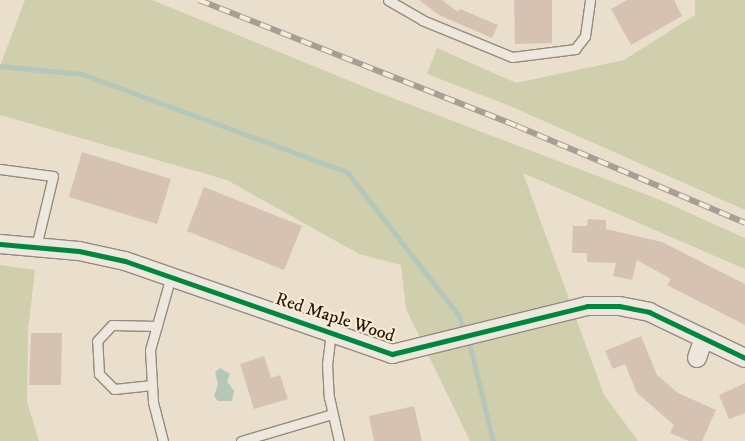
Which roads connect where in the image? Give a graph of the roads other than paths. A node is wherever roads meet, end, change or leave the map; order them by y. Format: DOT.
graph roads {
  1 [pos="388,0"];
  2 [pos="590,0"];
  3 [pos="0,169"];
  4 [pos="0,244"];
  5 [pos="36,247"];
  6 [pos="171,276"];
  7 [pos="156,326"];
  8 [pos="332,332"];
  9 [pos="704,338"];
  10 [pos="697,358"];
  11 [pos="745,358"];
  12 [pos="152,385"];
  13 [pos="332,414"];
  14 [pos="162,441"];
  15 [pos="241,441"];
  16 [pos="338,441"];
  1 -- 2 [label="lane"];
  3 -- 5 [label="lane"];
  4 -- 5 [label="street, Red Maple Wood"];
  5 -- 6 [label="street, Red Maple Wood"];
  6 -- 7 [label="lane"];
  6 -- 8 [label="street, Red Maple Wood"];
  7 -- 12 [label="lane"];
  7 -- 12 [label="lane"];
  8 -- 9 [label="street, Red Maple Wood"];
  8 -- 13 [label="lane"];
  9 -- 10 [label="street"];
  9 -- 11 [label="street, Red Maple Wood"];
  12 -- 14 [label="lane"];
  13 -- 15 [label="lane"];
  13 -- 16 [label="lane"];
}
